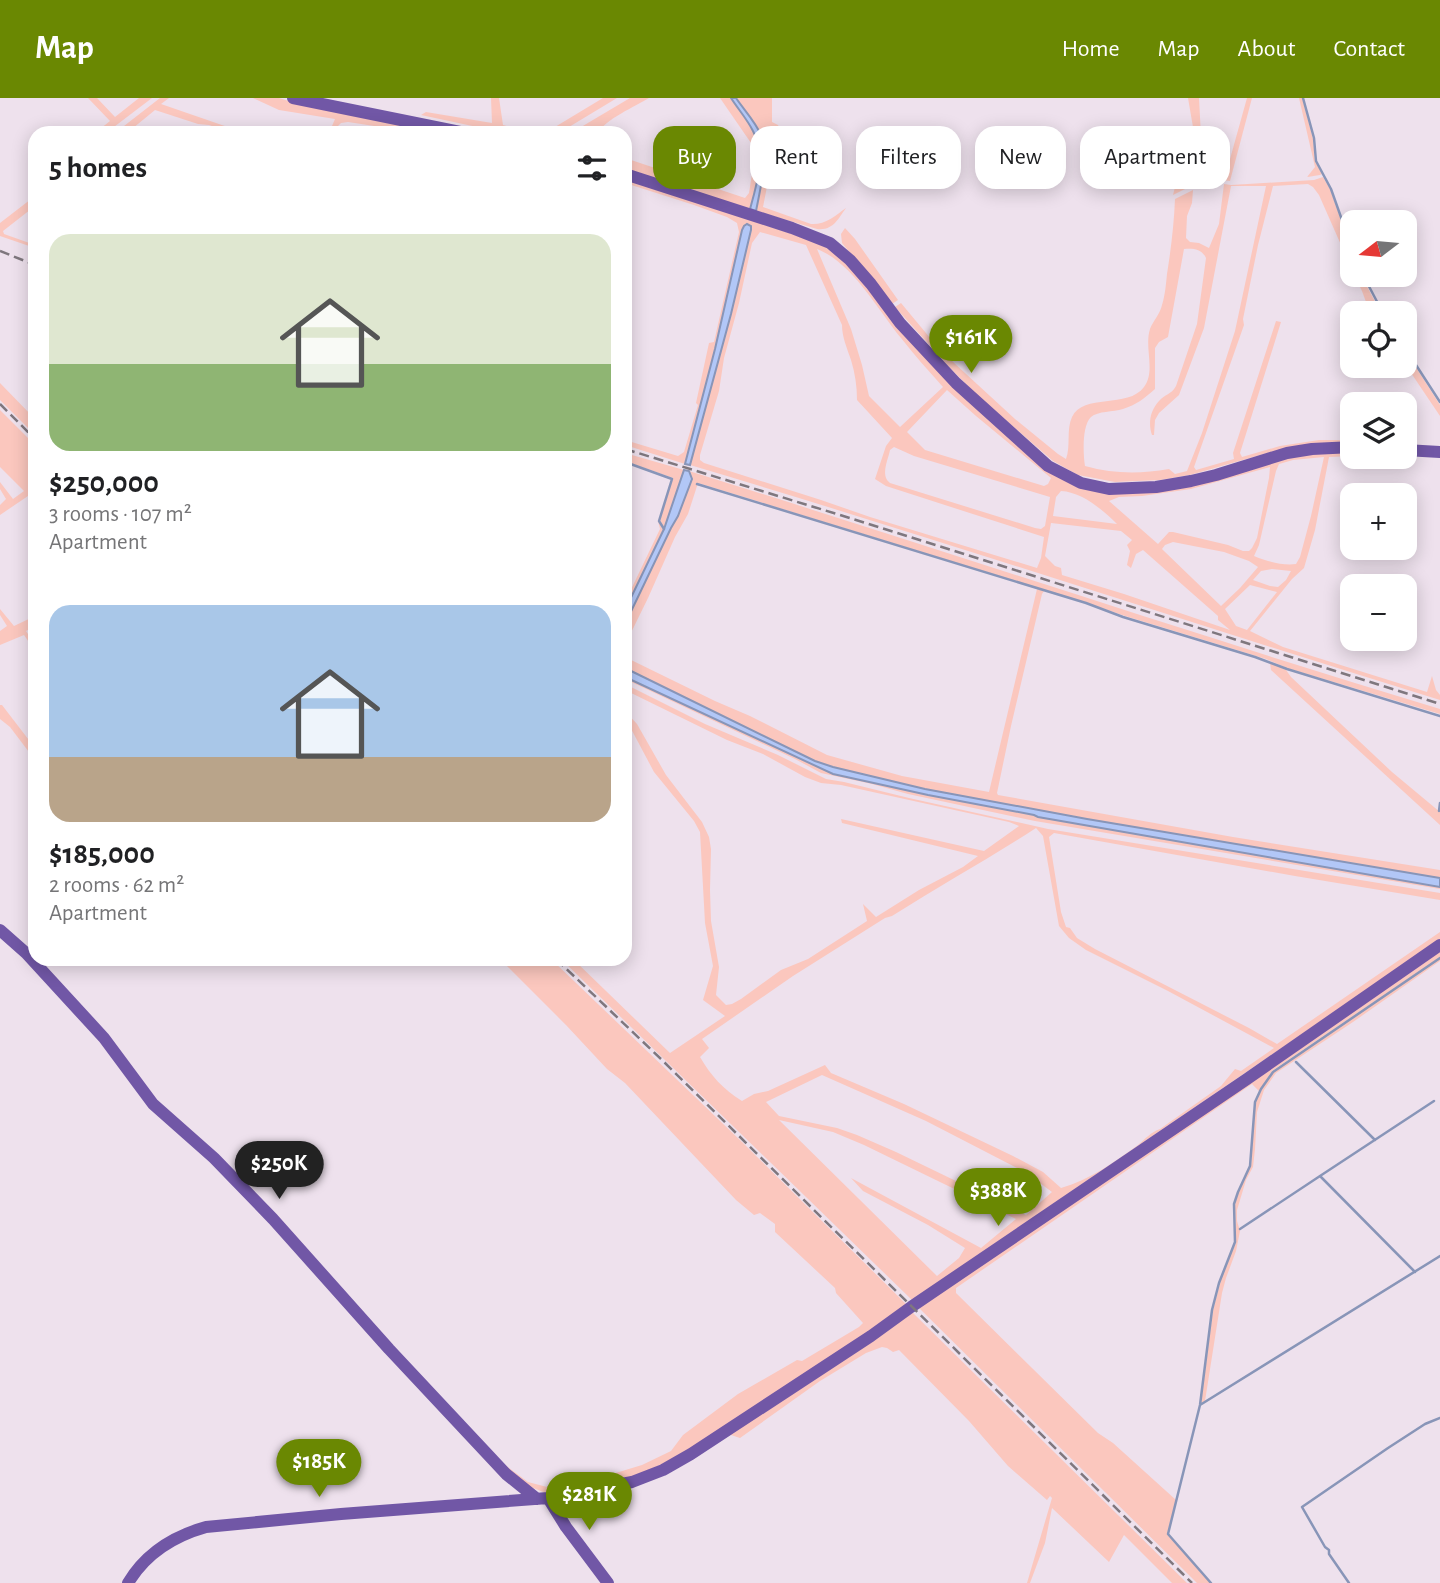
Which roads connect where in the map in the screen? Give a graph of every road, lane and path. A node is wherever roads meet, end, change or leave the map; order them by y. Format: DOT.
graph roads {
  1 [pos="293,98"];
  2 [pos="431,126"];
  3 [pos="632,176"];
  4 [pos="1340,448"];
  5 [pos="1417,451"];
  6 [pos="1440,452"];
  7 [pos="0,930"];
  8 [pos="1440,945"];
  9 [pos="28,955"];
  10 [pos="38,966"];
  11 [pos="542,1498"];
  12 [pos="128,1583"];
  13 [pos="608,1583"];
  1 -- 2 [label="street"];
  3 -- 4 [label="street"];
  5 -- 6 [label="street"];
  7 -- 9 [label="street"];
  8 -- 11 [label="street"];
  10 -- 11 [label="street"];
  11 -- 12 [label="street"];
  11 -- 13 [label="street"];
}
